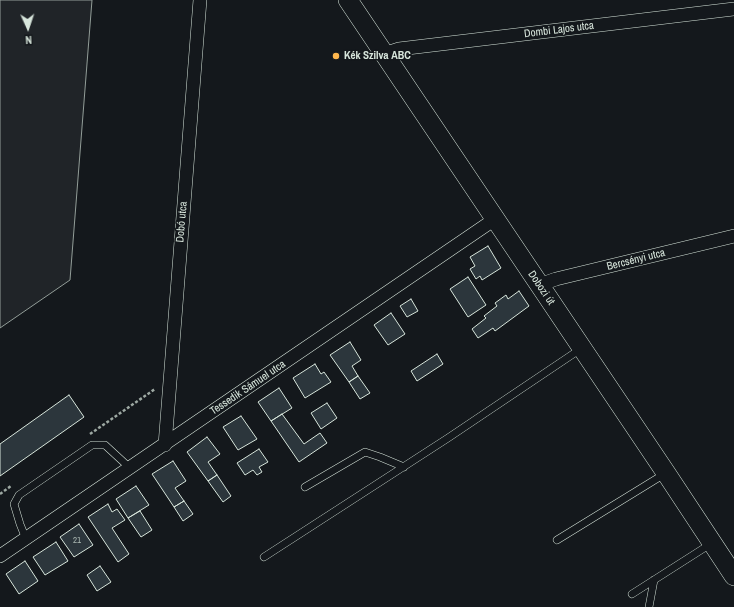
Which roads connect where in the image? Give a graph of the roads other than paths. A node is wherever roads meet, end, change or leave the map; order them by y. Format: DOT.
graph roads {
  1 [pos="200,0"];
  2 [pos="348,0"];
  3 [pos="734,9"];
  4 [pos="384,54"];
  5 [pos="495,219"];
  6 [pos="734,236"];
  7 [pos="539,285"];
  8 [pos="582,348"];
  9 [pos="165,445"];
  10 [pos="404,467"];
  11 [pos="130,468"];
  12 [pos="666,473"];
  13 [pos="305,487"];
  14 [pos="26,539"];
  15 [pos="557,540"];
  16 [pos="712,543"];
  17 [pos="0,556"];
  18 [pos="264,557"];
  19 [pos="734,576"];
  20 [pos="654,580"];
  21 [pos="632,594"];
  22 [pos="649,607"];
  1 -- 9 [label="street, Dobó utca"];
  2 -- 4 [label="main road, Dobozi út"];
  3 -- 4 [label="street, Dombi Lajos utca"];
  4 -- 5 [label="main road, Dobozi út"];
  5 -- 7 [label="main road, Dobozi út"];
  5 -- 9 [label="street, Tessedik Sámuel utca"];
  6 -- 7 [label="street, Bercsényi utca"];
  7 -- 8 [label="main road, Dobozi út"];
  8 -- 10 [label="lane"];
  8 -- 12 [label="main road, Dobozi út"];
  9 -- 11 [label="street, Tessedik Sámuel utca"];
  10 -- 13 [label="lane"];
  10 -- 18 [label="lane"];
  11 -- 14 [label="street, Tessedik Sámuel utca"];
  11 -- 14 [label="lane"];
  12 -- 15 [label="lane"];
  12 -- 16 [label="main road, Dobozi út"];
  14 -- 17 [label="street, Tessedik Sámuel utca"];
  16 -- 19 [label="main road, Dobozi út"];
  16 -- 20 [label="lane"];
  20 -- 21 [label="lane"];
  20 -- 22 [label="lane"];
}
